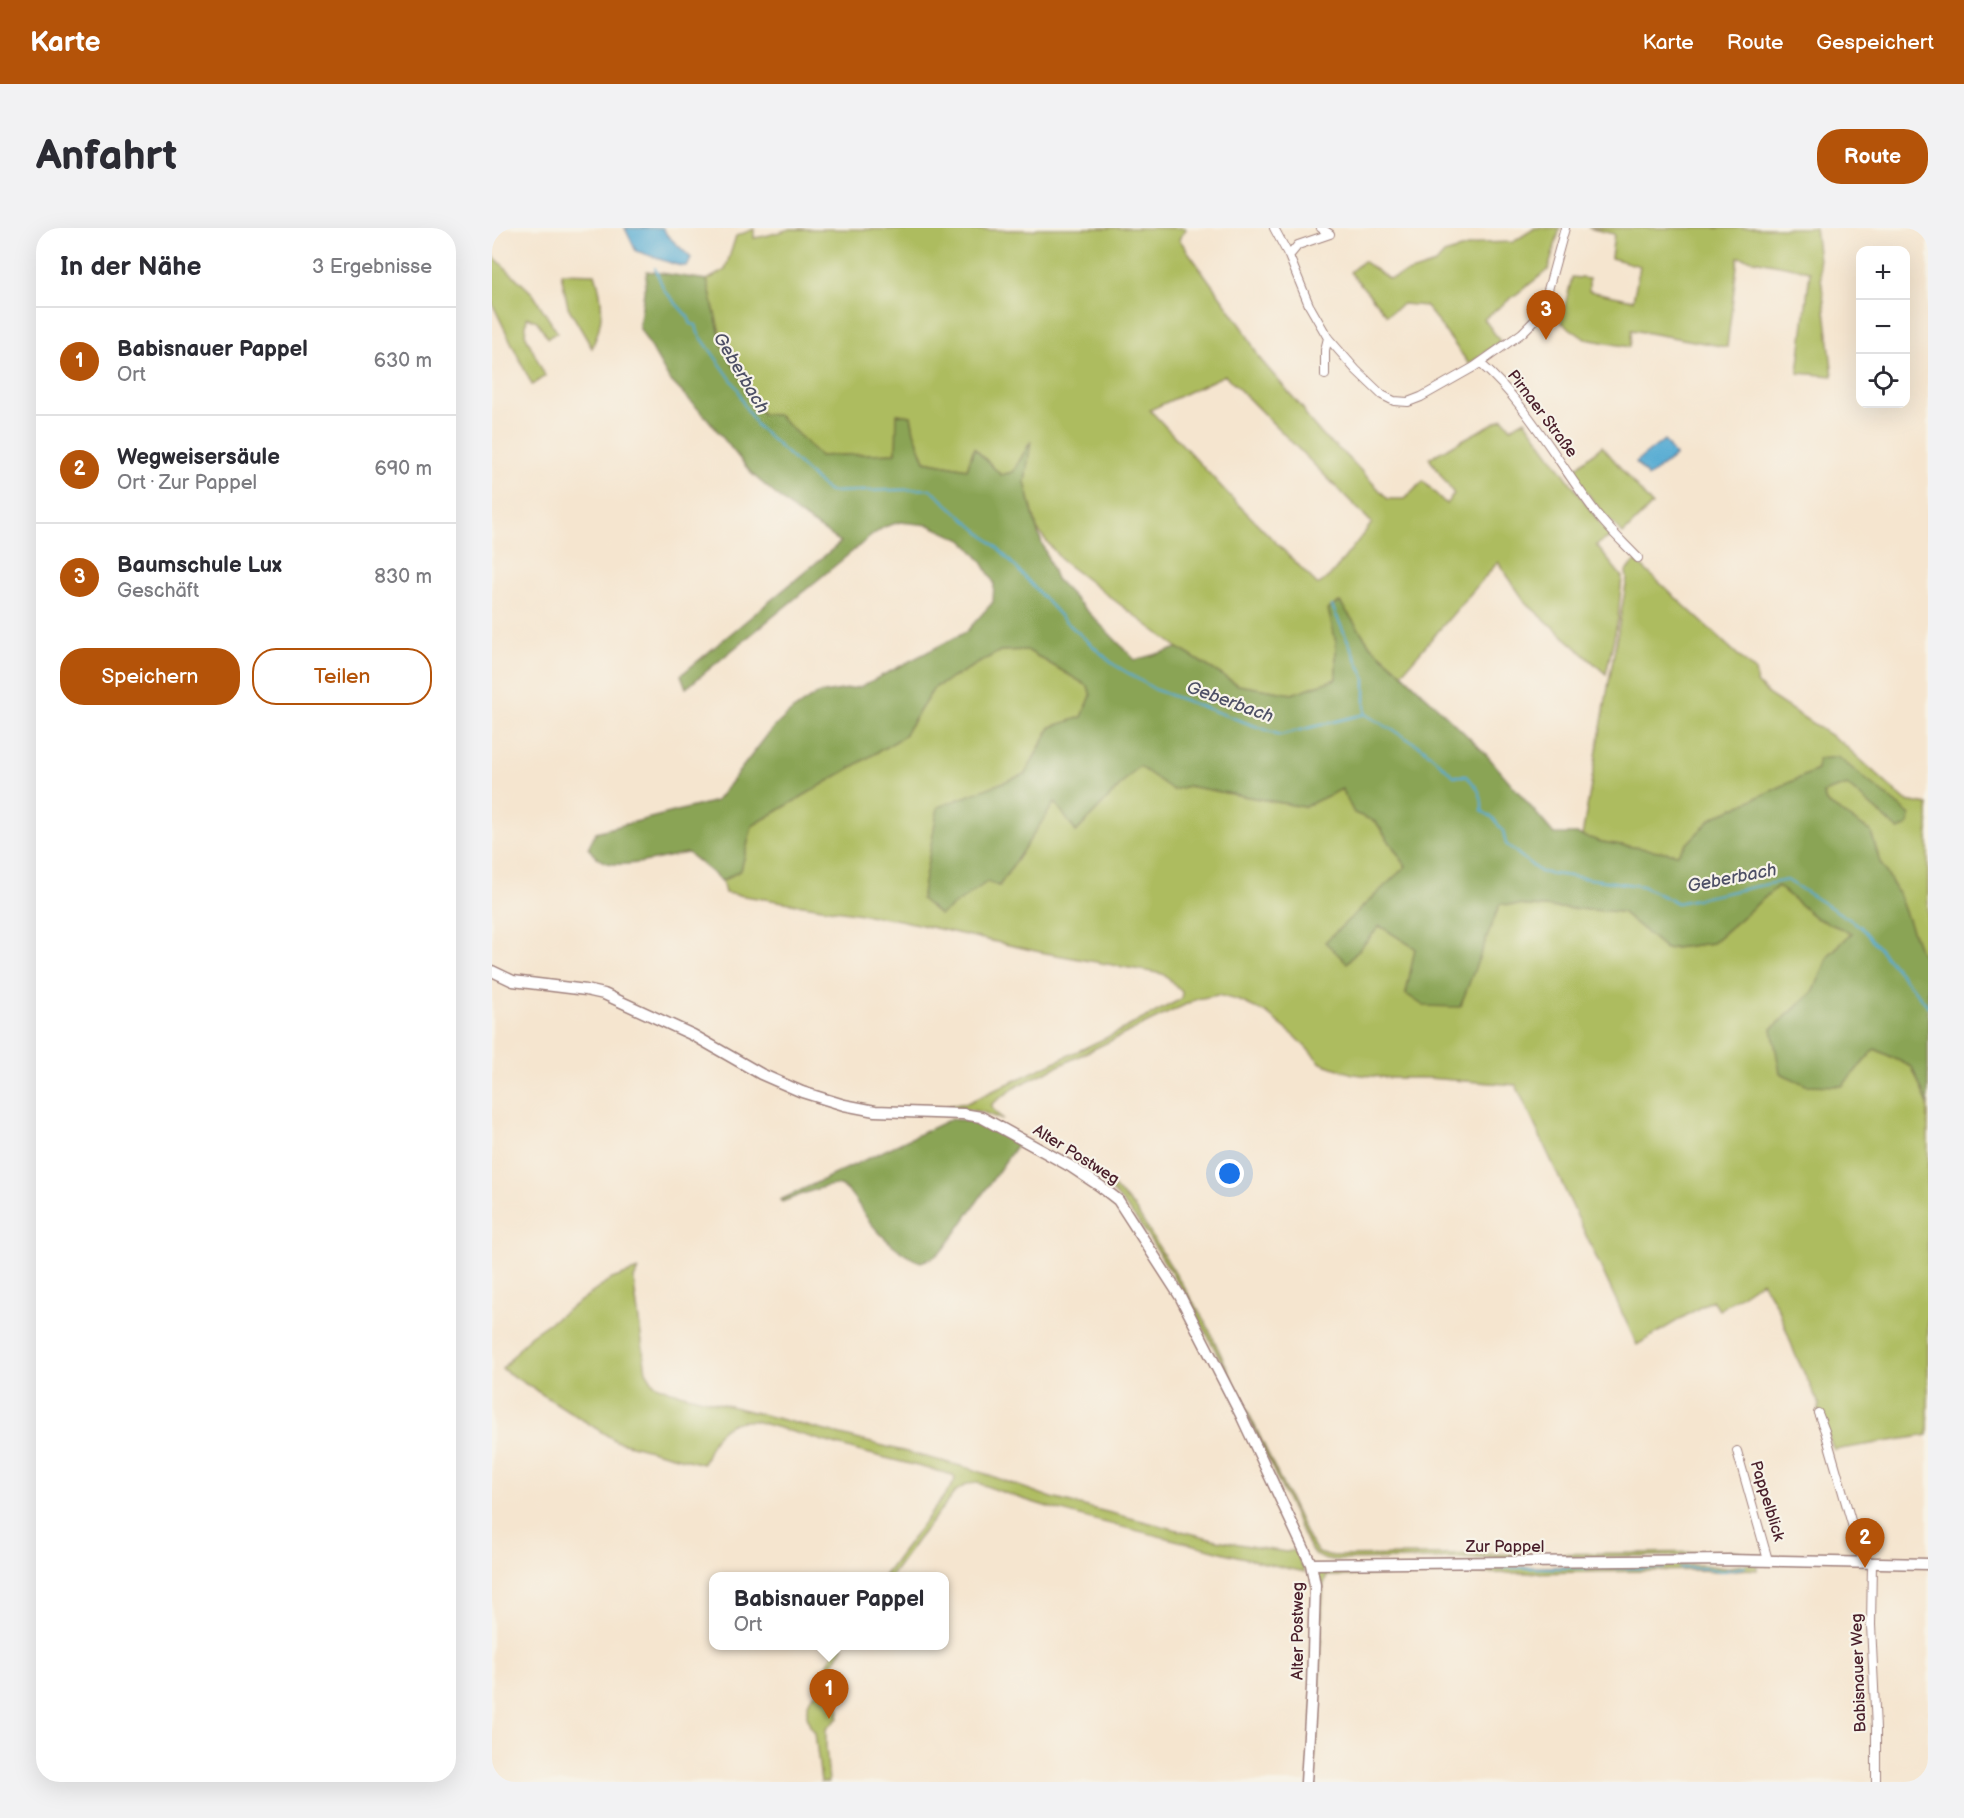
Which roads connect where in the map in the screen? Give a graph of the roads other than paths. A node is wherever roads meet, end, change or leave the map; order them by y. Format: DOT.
graph roads {
  1 [pos="1274,228"];
  2 [pos="1321,228"];
  3 [pos="1565,228"];
  4 [pos="1289,256"];
  5 [pos="1328,338"];
  6 [pos="1480,363"];
  7 [pos="1325,375"];
  8 [pos="1638,558"];
  9 [pos="492,971"];
  10 [pos="1818,1413"];
  11 [pos="1737,1451"];
  12 [pos="1768,1560"];
  13 [pos="1868,1563"];
  14 [pos="1311,1564"];
  15 [pos="1928,1564"];
  16 [pos="1306,1782"];
  17 [pos="1876,1782"];
  1 -- 4 [label="street"];
  2 -- 4 [label="street"];
  3 -- 6 [label="street"];
  4 -- 5 [label="street"];
  5 -- 6 [label="street"];
  5 -- 7 [label="street"];
  6 -- 8 [label="street, Pirnaer Straße"];
  9 -- 14 [label="street, Alter Postweg"];
  10 -- 13 [label="street, Babisnauer Weg"];
  11 -- 12 [label="street, Pappelblick"];
  12 -- 13 [label="street, Zur Pappel"];
  12 -- 14 [label="street, Zur Pappel"];
  13 -- 15 [label="street, Zur Pappel"];
  13 -- 17 [label="street, Babisnauer Weg"];
  14 -- 16 [label="street, Alter Postweg"];
}
